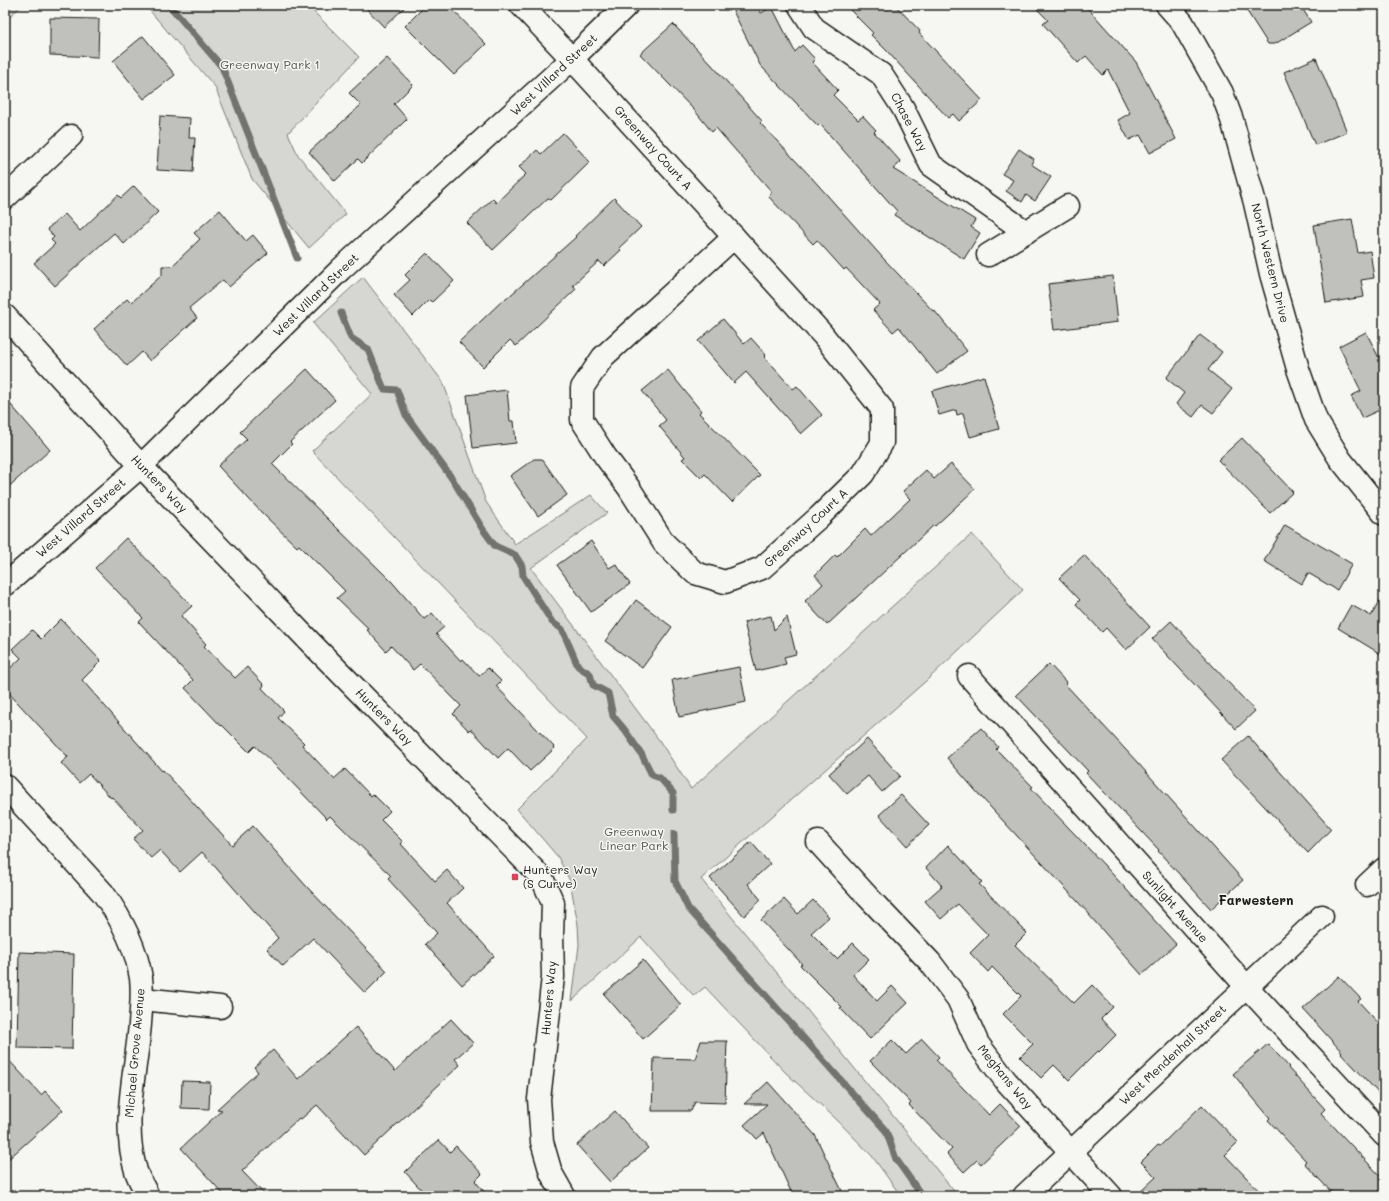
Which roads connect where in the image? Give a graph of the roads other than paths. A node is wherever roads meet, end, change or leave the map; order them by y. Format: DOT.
graph roads {
  1 [pos="521,5"];
  2 [pos="627,5"];
  3 [pos="799,5"];
  4 [pos="1167,5"];
  5 [pos="572,59"];
  6 [pos="71,136"];
  7 [pos="5,198"];
  8 [pos="1068,206"];
  9 [pos="1026,232"];
  10 [pos="734,237"];
  11 [pos="988,255"];
  12 [pos="5,316"];
  13 [pos="141,466"];
  14 [pos="1384,514"];
  15 [pos="5,585"];
  16 [pos="968,676"];
  17 [pos="5,786"];
  18 [pos="818,842"];
  19 [pos="1384,870"];
  20 [pos="1367,885"];
  21 [pos="1322,916"];
  22 [pos="1246,986"];
  23 [pos="142,999"];
  24 [pos="220,1007"];
  25 [pos="1384,1135"];
  26 [pos="1070,1152"];
  27 [pos="148,1196"];
  28 [pos="564,1196"];
  29 [pos="1024,1196"];
  30 [pos="1110,1196"];
  1 -- 5 [label="street, Greenway Court A"];
  2 -- 5 [label="street, West Villard Street"];
  3 -- 9 [label="street, Chase Way"];
  4 -- 14 [label="street, North Western Drive"];
  5 -- 10 [label="street, Greenway Court A"];
  5 -- 13 [label="street, West Villard Street"];
  6 -- 7 [label="street"];
  8 -- 9 [label="street"];
  9 -- 11 [label="street"];
  10 -- 10 [label="street, Greenway Court A"];
  12 -- 13 [label="street, Hunters Way"];
  13 -- 15 [label="street, West Villard Street"];
  13 -- 28 [label="street, Hunters Way"];
  16 -- 22 [label="street, Sunlight Avenue"];
  17 -- 23 [label="street, Michael Grove Avenue"];
  18 -- 26 [label="street, Meghans Way"];
  19 -- 20 [label="street"];
  21 -- 22 [label="street, West Mendenhall Street"];
  22 -- 25 [label="street, Sunlight Avenue"];
  22 -- 26 [label="street, West Mendenhall Street"];
  23 -- 24 [label="street"];
  23 -- 27 [label="street, Michael Grove Avenue"];
  26 -- 29 [label="street, West Mendenhall Street"];
  26 -- 30 [label="street, Meghans Way"];
}
